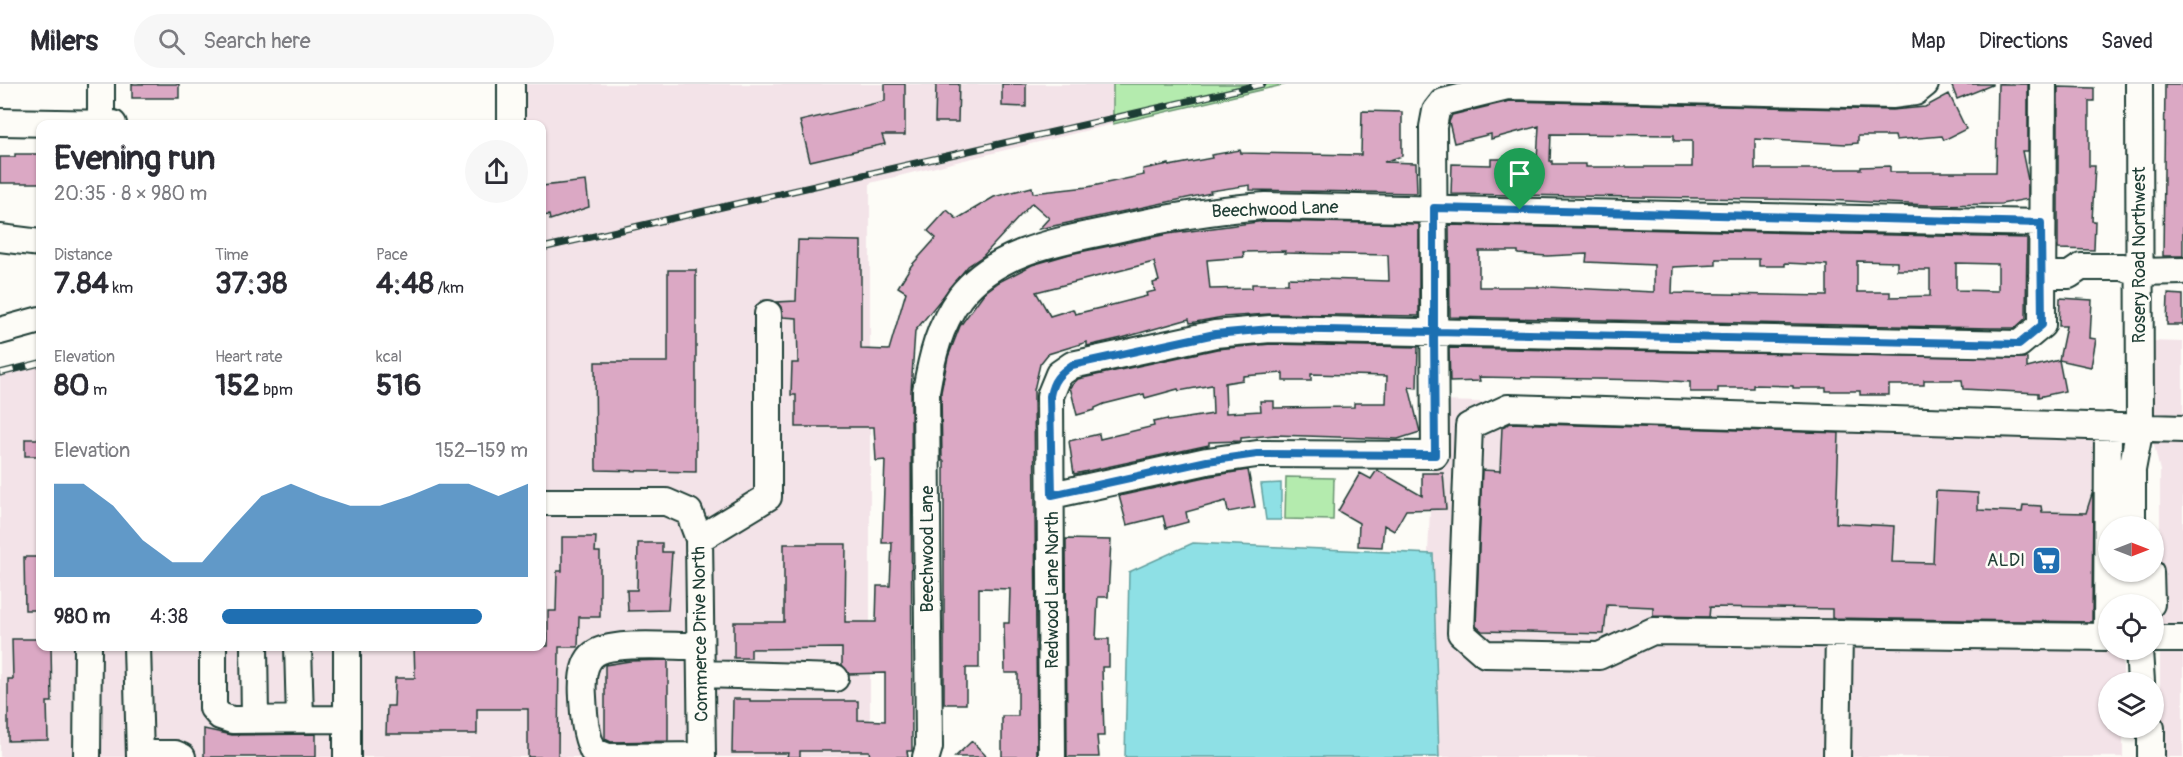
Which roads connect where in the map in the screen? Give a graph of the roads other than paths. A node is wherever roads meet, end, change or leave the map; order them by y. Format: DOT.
graph roads {
  1 [pos="101,84"];
  2 [pos="512,84"];
  3 [pos="1925,84"];
  4 [pos="2043,84"];
  5 [pos="2139,84"];
  6 [pos="101,120"];
  7 [pos="511,120"];
  8 [pos="0,123"];
  9 [pos="36,123"];
  10 [pos="1434,208"];
  11 [pos="2041,223"];
  12 [pos="0,237"];
  13 [pos="36,242"];
  14 [pos="2183,271"];
  15 [pos="2138,272"];
  16 [pos="2042,275"];
  17 [pos="768,314"];
  18 [pos="36,321"];
  19 [pos="0,331"];
  20 [pos="1434,332"];
  21 [pos="2108,426"];
  22 [pos="2140,427"];
  23 [pos="2183,429"];
  24 [pos="1052,495"];
  25 [pos="546,502"];
  26 [pos="2132,516"];
  27 [pos="2150,516"];
  28 [pos="699,539"];
  29 [pos="2108,594"];
  30 [pos="1839,633"];
  31 [pos="2098,637"];
  32 [pos="2164,639"];
  33 [pos="2183,639"];
  34 [pos="700,646"];
  35 [pos="88,651"];
  36 [pos="137,651"];
  37 [pos="213,651"];
  38 [pos="254,651"];
  39 [pos="298,651"];
  40 [pos="347,651"];
  41 [pos="702,674"];
  42 [pos="835,678"];
  43 [pos="255,719"];
  44 [pos="300,719"];
  45 [pos="347,719"];
  46 [pos="140,756"];
  47 [pos="702,756"];
  48 [pos="87,757"];
  49 [pos="182,757"];
  50 [pos="347,757"];
  51 [pos="926,757"];
  52 [pos="1052,757"];
  53 [pos="1837,757"];
  1 -- 6 [label="street"];
  2 -- 7 [label="street"];
  3 -- 10 [label="street"];
  4 -- 11 [label="street"];
  5 -- 15 [label="street, Rosery Road Northwest"];
  8 -- 9 [label="street"];
  10 -- 11 [label="street, Beechwood Lane"];
  10 -- 20 [label="street"];
  10 -- 51 [label="street, Beechwood Lane"];
  11 -- 16 [label="street"];
  12 -- 13 [label="street"];
  14 -- 15 [label="street"];
  15 -- 16 [label="street"];
  15 -- 22 [label="street, Rosery Road Northwest"];
  16 -- 20 [label="street, Redwood Lane North"];
  17 -- 28 [label="street"];
  18 -- 19 [label="street"];
  20 -- 24 [label="street, Redwood Lane North"];
  20 -- 24 [label="street"];
  21 -- 22 [label="street"];
  21 -- 29 [label="street"];
  21 -- 30 [label="street"];
  22 -- 23 [label="street"];
  22 -- 26 [label="street, Rosery Road Northwest"];
  22 -- 27 [label="street, Rosery Road Northwest"];
  24 -- 52 [label="street, Redwood Lane North"];
  25 -- 28 [label="street, Commerce Drive North"];
  28 -- 34 [label="street, Commerce Drive North"];
  30 -- 31 [label="street"];
  30 -- 53 [label="street"];
  32 -- 33 [label="street"];
  34 -- 41 [label="street, Commerce Drive North"];
  34 -- 47 [label="street"];
  35 -- 48 [label="street"];
  36 -- 46 [label="street"];
  37 -- 43 [label="street"];
  38 -- 43 [label="street"];
  39 -- 44 [label="street"];
  40 -- 45 [label="street"];
  41 -- 42 [label="street"];
  41 -- 47 [label="street, Commerce Drive North"];
  43 -- 44 [label="street"];
  44 -- 45 [label="street"];
  45 -- 50 [label="street"];
  46 -- 49 [label="street"];
}
